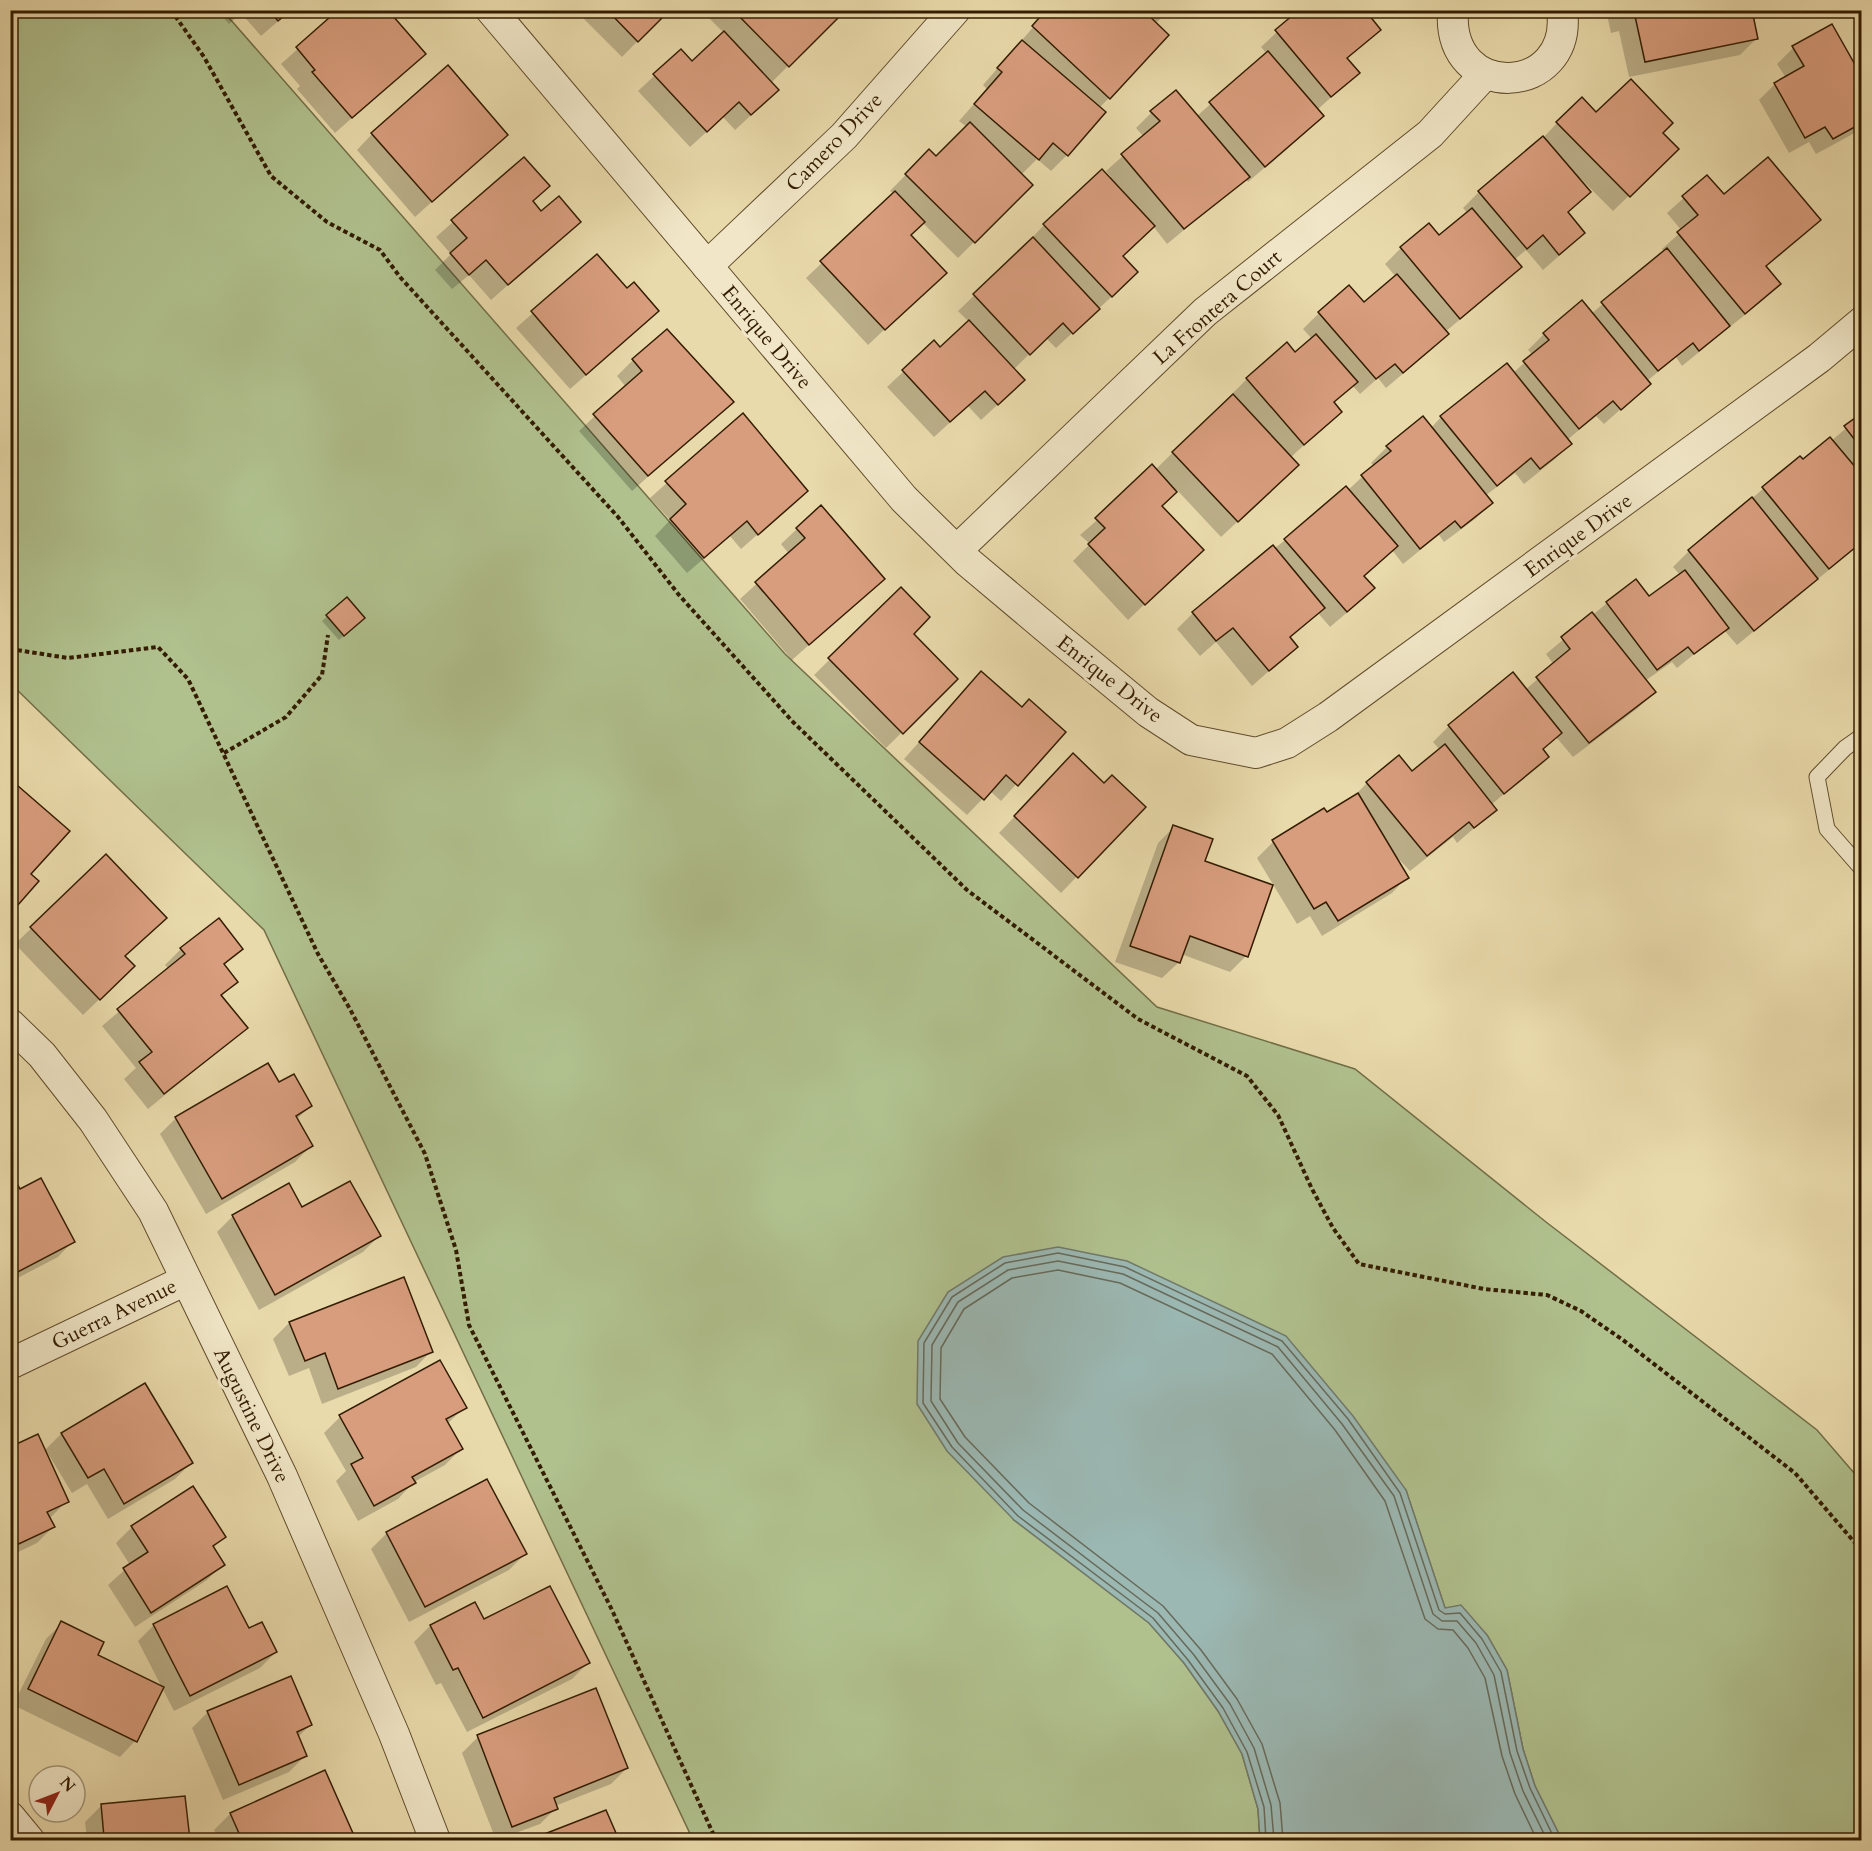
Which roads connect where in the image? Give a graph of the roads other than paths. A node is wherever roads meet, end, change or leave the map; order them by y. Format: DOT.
graph roads {
  1 [pos="491,10"];
  2 [pos="955,10"];
  3 [pos="1453,10"];
  4 [pos="1562,10"];
  5 [pos="1485,75"];
  6 [pos="707,266"];
  7 [pos="1862,322"];
  8 [pos="957,550"];
  9 [pos="1862,736"];
  10 [pos="1862,869"];
  11 [pos="10,1024"];
  12 [pos="186,1280"];
  13 [pos="10,1364"];
  14 [pos="10,1817"];
  15 [pos="29,1840"];
  16 [pos="435,1840"];
  1 -- 6 [label="street, Enrique Drive"];
  2 -- 6 [label="street, Camero Drive"];
  3 -- 5 [label="street"];
  4 -- 5 [label="street"];
  5 -- 8 [label="street, La Frontera Court"];
  6 -- 8 [label="street, Enrique Drive"];
  7 -- 8 [label="street, Enrique Drive"];
  9 -- 10 [label="lane"];
  11 -- 12 [label="street, Augustine Drive"];
  12 -- 13 [label="street, Guerra Avenue"];
  12 -- 16 [label="street, Augustine Drive"];
  14 -- 15 [label="street"];
}
